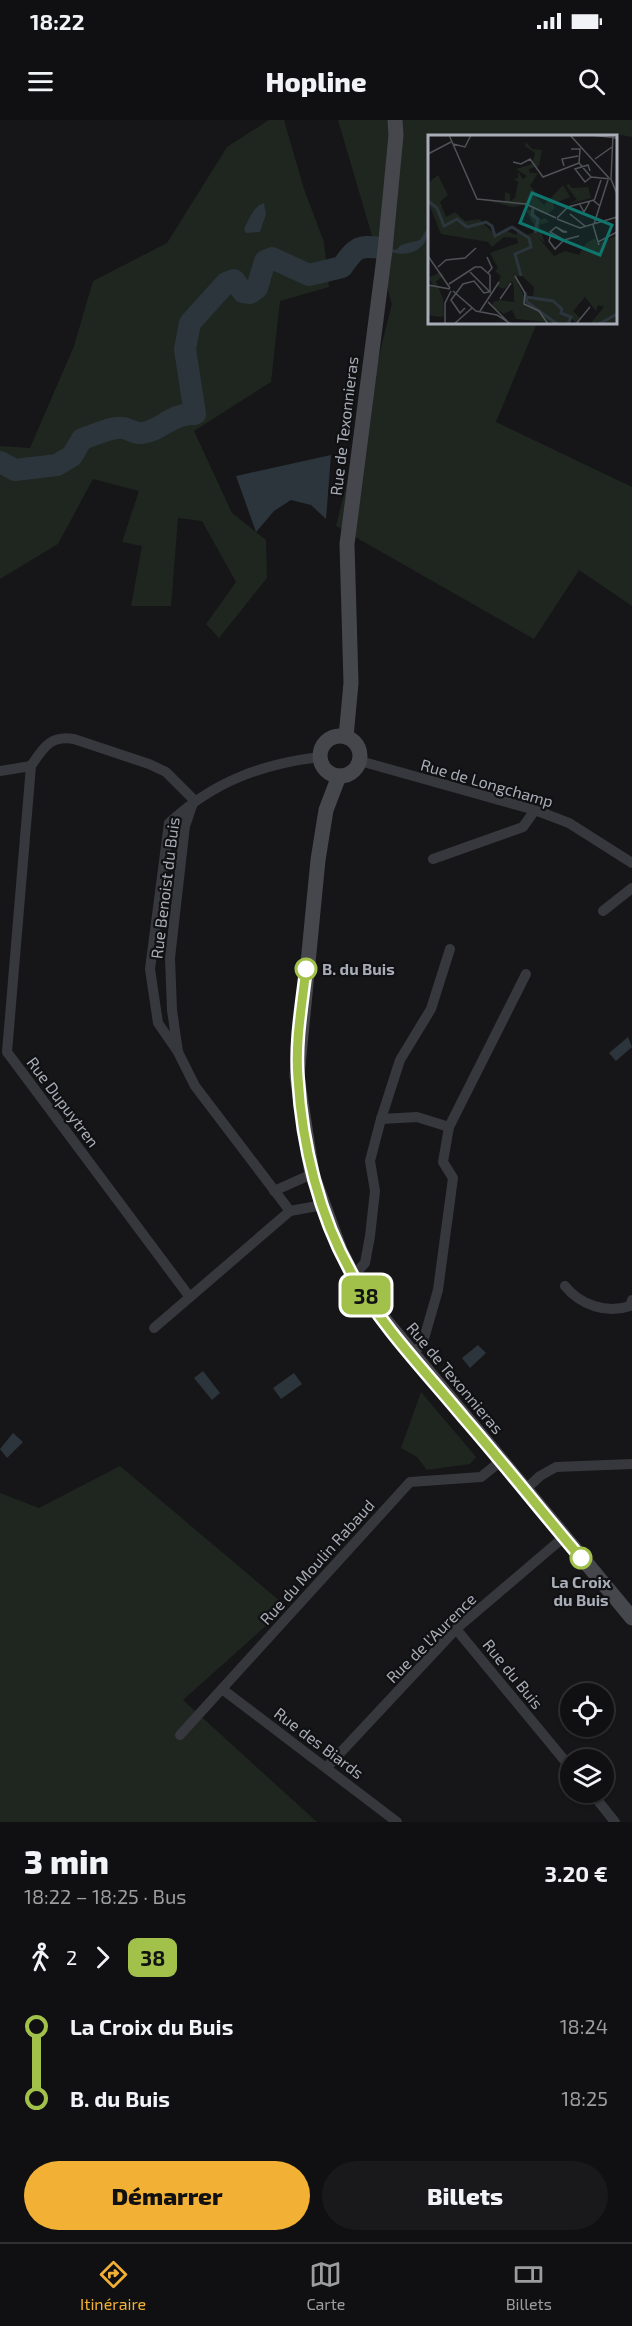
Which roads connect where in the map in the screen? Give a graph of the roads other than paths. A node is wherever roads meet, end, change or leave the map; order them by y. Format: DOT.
graph roads {
  1 [pos="395,120"];
  2 [pos="346,737"];
  3 [pos="321,757"];
  4 [pos="360,761"];
  5 [pos="31,766"];
  6 [pos="0,771"];
  7 [pos="339,776"];
  8 [pos="194,800"];
  9 [pos="535,810"];
  10 [pos="433,859"];
  11 [pos="632,863"];
  12 [pos="632,888"];
  13 [pos="603,911"];
  14 [pos="450,949"];
  15 [pos="526,974"];
  16 [pos="178,1052"];
  17 [pos="4,1053"];
  18 [pos="381,1119"];
  19 [pos="449,1126"];
  20 [pos="312,1174"];
  21 [pos="274,1191"];
  22 [pos="323,1205"];
  23 [pos="290,1211"];
  24 [pos="353,1276"];
  25 [pos="565,1286"];
  26 [pos="189,1296"];
  27 [pos="632,1300"];
  28 [pos="153,1328"];
  29 [pos="412,1356"];
  30 [pos="501,1461"];
  31 [pos="632,1464"];
  32 [pos="526,1488"];
  33 [pos="564,1537"];
  34 [pos="632,1618"];
  35 [pos="456,1629"];
  36 [pos="222,1689"];
  37 [pos="180,1735"];
  38 [pos="560,1755"];
  39 [pos="327,1767"];
  40 [pos="600,1803"];
  41 [pos="397,1822"];
  42 [pos="615,1822"];
  1 -- 2 [label="main road, Rue de Texonnieras"];
  2 -- 3 [label="main road"];
  2 -- 4 [label="main road"];
  3 -- 7 [label="main road"];
  3 -- 8 [label="street, Rue Benoist du Buis"];
  4 -- 7 [label="main road"];
  4 -- 9 [label="street, Rue de Longchamp"];
  5 -- 6 [label="street"];
  5 -- 8 [label="street"];
  5 -- 17 [label="street, Rue Dupuytren"];
  7 -- 20 [label="main road, Rue de Texonnieras"];
  8 -- 16 [label="street, Rue Benoist du Buis"];
  8 -- 16 [label="street, Rue Benoist du Buis"];
  9 -- 10 [label="street"];
  9 -- 11 [label="street, Rue de Longchamp"];
  12 -- 13 [label="street"];
  14 -- 18 [label="street"];
  15 -- 19 [label="street"];
  16 -- 21 [label="street, Rue Benoist du Buis"];
  17 -- 26 [label="street, Rue Dupuytren"];
  18 -- 19 [label="street"];
  18 -- 24 [label="street"];
  19 -- 29 [label="street"];
  20 -- 21 [label="street"];
  20 -- 22 [label="main road, Rue de Texonnieras"];
  21 -- 23 [label="street, Rue Benoist du Buis"];
  22 -- 23 [label="street"];
  22 -- 24 [label="main road, Rue de Texonnieras"];
  23 -- 26 [label="street"];
  24 -- 29 [label="main road, Rue de Texonnieras"];
  25 -- 27 [label="street"];
  26 -- 28 [label="street"];
  29 -- 30 [label="main road, Rue de Texonnieras"];
  30 -- 32 [label="main road, Rue de Texonnieras"];
  30 -- 36 [label="street, Rue du Moulin Rabaud"];
  31 -- 32 [label="street"];
  32 -- 33 [label="main road, Rue de Texonnieras"];
  33 -- 34 [label="main road, Rue de Texonnieras"];
  33 -- 35 [label="street, Rue de l'Aurence"];
  35 -- 38 [label="street, Rue du Buis"];
  35 -- 39 [label="street, Rue de l'Aurence"];
  36 -- 37 [label="street, Rue du Moulin Rabaud"];
  36 -- 39 [label="street, Rue des Biards"];
  39 -- 41 [label="street, Rue des Biards"];
  40 -- 42 [label="street"];
}
